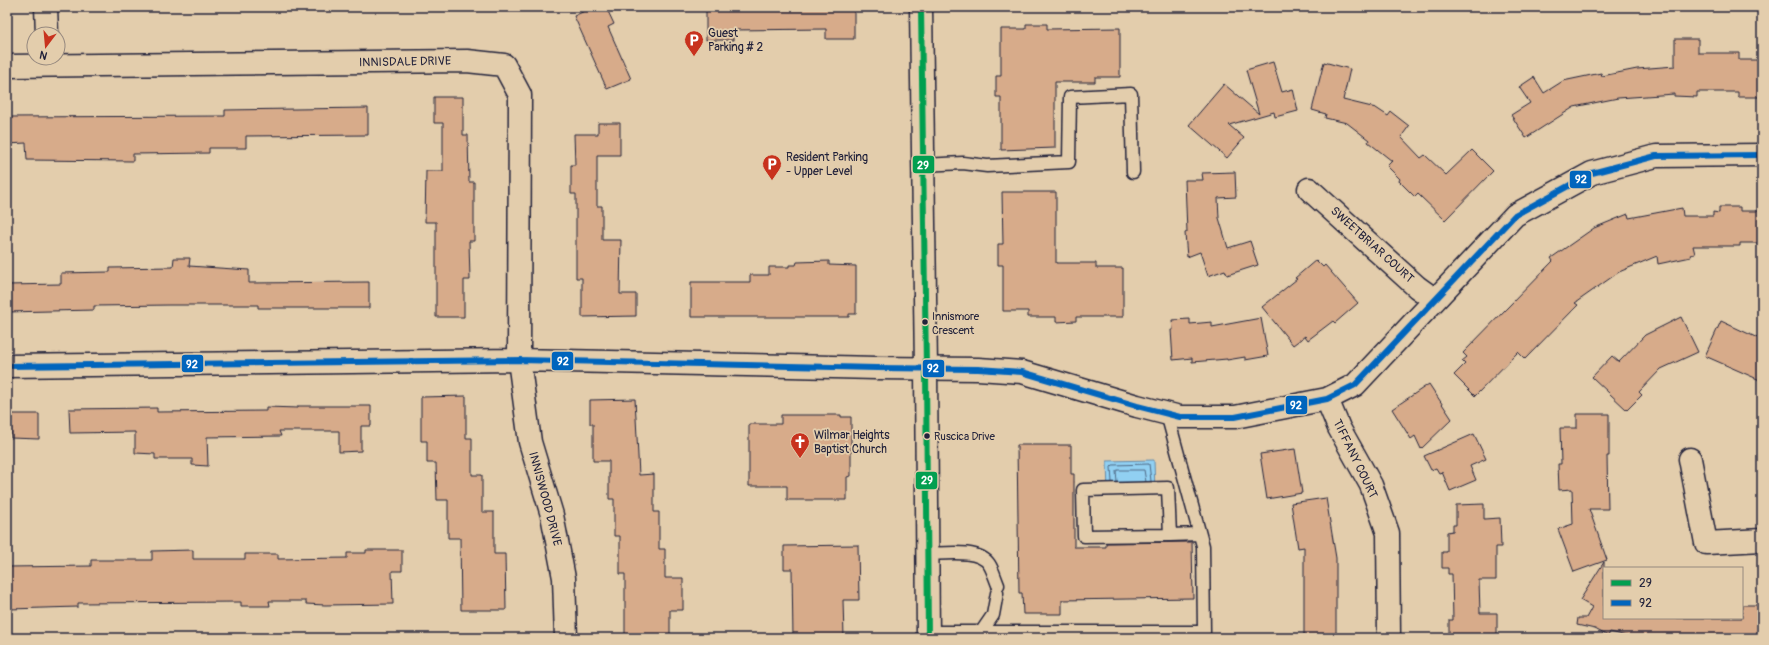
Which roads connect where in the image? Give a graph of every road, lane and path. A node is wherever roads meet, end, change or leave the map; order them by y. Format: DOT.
graph roads {
  1 [pos="46,7"];
  2 [pos="921,7"];
  3 [pos="47,26"];
  4 [pos="66,62"];
  5 [pos="26,64"];
  6 [pos="7,66"];
  7 [pos="1762,155"];
  8 [pos="923,165"];
  9 [pos="1133,172"];
  10 [pos="1310,189"];
  11 [pos="1435,300"];
  12 [pos="519,360"];
  13 [pos="7,366"];
  14 [pos="926,368"];
  15 [pos="1327,399"];
  16 [pos="1167,414"];
  17 [pos="1690,459"];
  18 [pos="1199,534"];
  19 [pos="1170,535"];
  20 [pos="1762,540"];
  21 [pos="927,554"];
  22 [pos="982,631"];
  23 [pos="928,635"];
  24 [pos="566,638"];
  25 [pos="1388,638"];
  1 -- 3 [label="street"];
  2 -- 8 [label="street"];
  4 -- 12 [label="street, INNISDALE DRIVE"];
  5 -- 6 [label="street, INNISDALE DRIVE"];
  7 -- 11 [label="street"];
  8 -- 9 [label="lane"];
  8 -- 14 [label="street"];
  10 -- 11 [label="street, SWEETBRIAR COURT"];
  11 -- 15 [label="street"];
  12 -- 13 [label="street"];
  12 -- 14 [label="street"];
  12 -- 24 [label="street, INNISWOOD DRIVE"];
  14 -- 16 [label="street"];
  14 -- 21 [label="street"];
  15 -- 16 [label="street"];
  15 -- 25 [label="street, TIFFANY COURT"];
  16 -- 18 [label="lane"];
  17 -- 20 [label="street"];
  18 -- 19 [label="lane"];
  18 -- 22 [label="lane"];
  19 -- 19 [label="lane"];
  21 -- 22 [label="lane"];
  21 -- 23 [label="street"];
  22 -- 23 [label="lane"];
}
